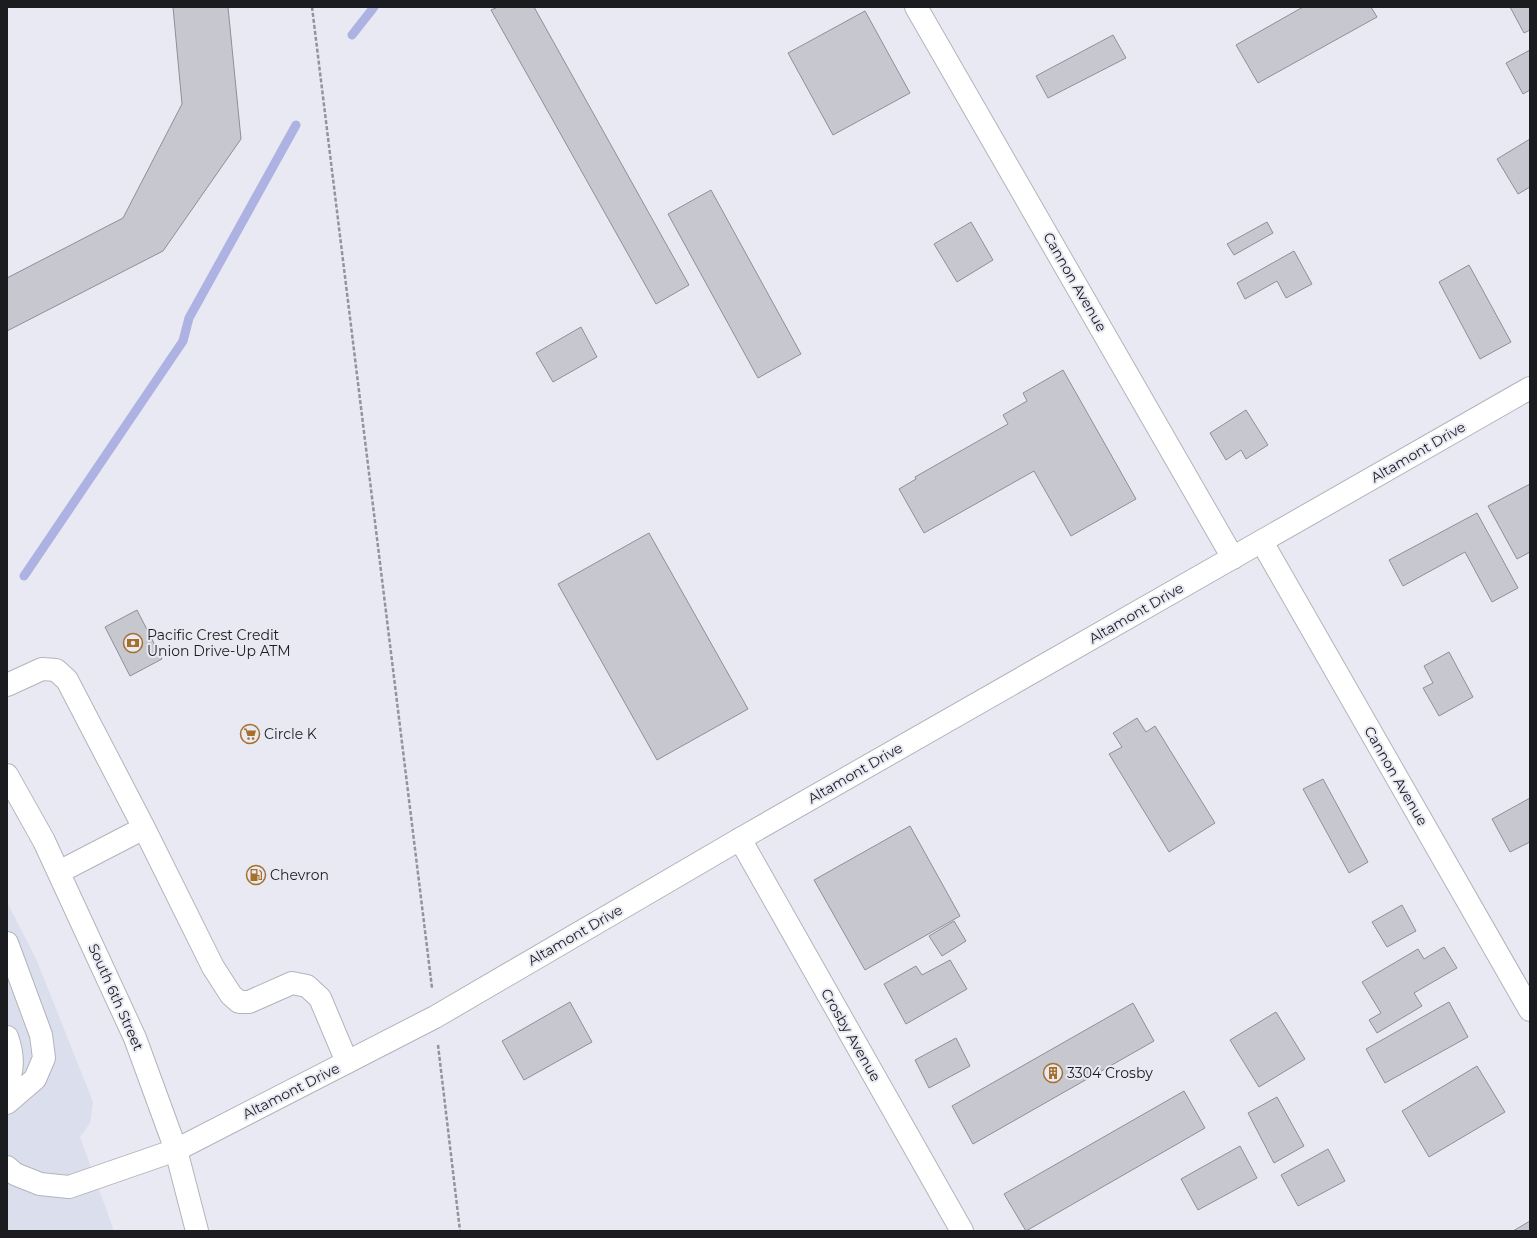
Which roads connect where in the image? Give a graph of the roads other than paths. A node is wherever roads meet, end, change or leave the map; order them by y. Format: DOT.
graph roads {
  1 [pos="916,7"];
  2 [pos="1530,388"];
  3 [pos="1262,542"];
  4 [pos="1233,558"];
  5 [pos="7,685"];
  6 [pos="7,775"];
  7 [pos="144,828"];
  8 [pos="740,839"];
  9 [pos="59,872"];
  10 [pos="7,943"];
  11 [pos="1530,1010"];
  12 [pos="7,1037"];
  13 [pos="348,1062"];
  14 [pos="7,1088"];
  15 [pos="7,1103"];
  16 [pos="176,1150"];
  17 [pos="7,1167"];
  18 [pos="197,1231"];
  19 [pos="962,1231"];
  1 -- 4 [label="main road, Cannon Avenue"];
  2 -- 3 [label="main road, Altamont Drive"];
  3 -- 4 [label="main road, Altamont Drive"];
  3 -- 11 [label="main road, Cannon Avenue"];
  4 -- 8 [label="main road, Altamont Drive"];
  5 -- 7 [label="main road"];
  6 -- 9 [label="main road, South 6th Street"];
  7 -- 9 [label="main road"];
  7 -- 13 [label="main road"];
  8 -- 13 [label="main road, Altamont Drive"];
  8 -- 19 [label="main road, Crosby Avenue"];
  9 -- 16 [label="main road, South 6th Street"];
  10 -- 15 [label="main road"];
  12 -- 14 [label="main road"];
  13 -- 16 [label="main road, Altamont Drive"];
  16 -- 17 [label="main road, Altamont Drive"];
  16 -- 18 [label="main road, South 6th Street"];
}
